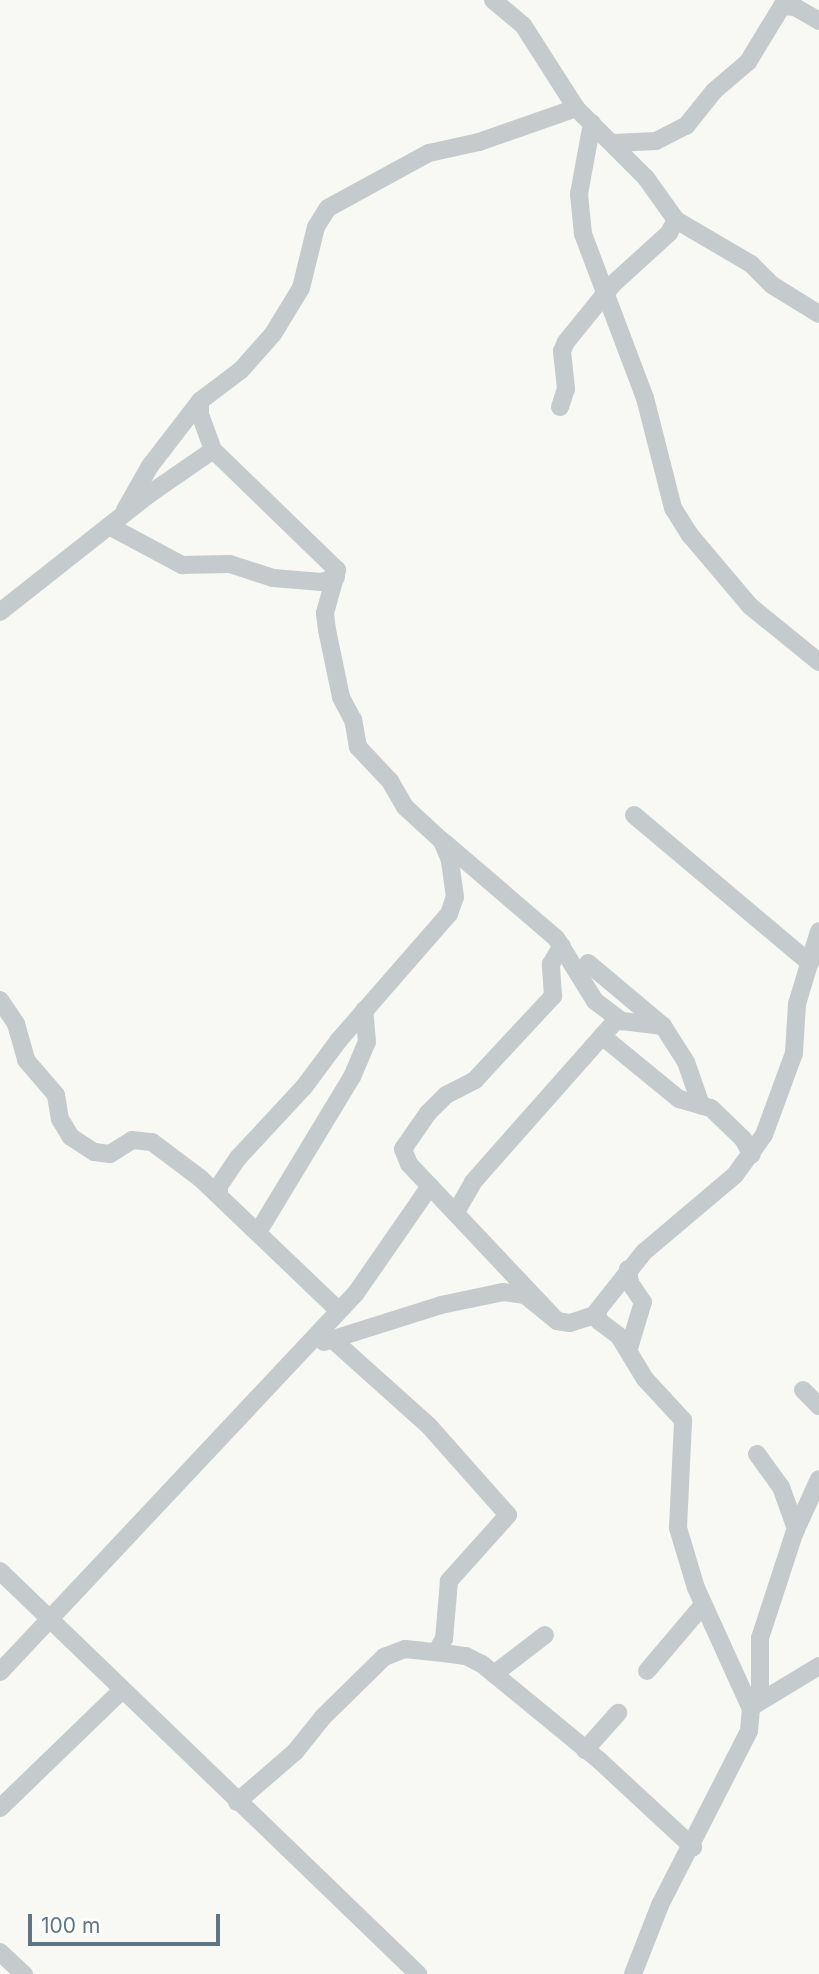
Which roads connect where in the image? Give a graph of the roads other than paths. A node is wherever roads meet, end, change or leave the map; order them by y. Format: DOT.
graph roads {
  1 [pos="493,0"];
  2 [pos="772,0"];
  3 [pos="819,20"];
  4 [pos="771,23"];
  5 [pos="576,108"];
  6 [pos="592,123"];
  7 [pos="613,143"];
  8 [pos="676,220"];
  9 [pos="604,295"];
  10 [pos="819,314"];
  11 [pos="200,401"];
  12 [pos="560,407"];
  13 [pos="213,450"];
  14 [pos="115,523"];
  15 [pos="336,577"];
  16 [pos="0,612"];
  17 [pos="819,662"];
  18 [pos="634,815"];
  19 [pos="442,841"];
  20 [pos="819,931"];
  21 [pos="562,946"];
  22 [pos="810,962"];
  23 [pos="588,963"];
  24 [pos="0,1000"];
  25 [pos="363,1010"];
  26 [pos="617,1019"];
  27 [pos="663,1026"];
  28 [pos="602,1036"];
  29 [pos="701,1105"];
  30 [pos="752,1155"];
  31 [pos="430,1186"];
  32 [pos="219,1195"];
  33 [pos="456,1212"];
  34 [pos="258,1232"];
  35 [pos="628,1269"];
  36 [pos="339,1311"];
  37 [pos="597,1314"];
  38 [pos="557,1321"];
  39 [pos="332,1339"];
  40 [pos="629,1348"];
  41 [pos="304,1349"];
  42 [pos="803,1390"];
  43 [pos="819,1406"];
  44 [pos="757,1454"];
  45 [pos="819,1479"];
  46 [pos="796,1529"];
  47 [pos="0,1571"];
  48 [pos="703,1605"];
  49 [pos="50,1622"];
  50 [pos="545,1635"];
  51 [pos="436,1652"];
  52 [pos="819,1666"];
  53 [pos="647,1671"];
  54 [pos="0,1672"];
  55 [pos="494,1674"];
  56 [pos="121,1691"];
  57 [pos="755,1704"];
  58 [pos="618,1713"];
  59 [pos="585,1750"];
  60 [pos="237,1802"];
  61 [pos="0,1808"];
  62 [pos="693,1847"];
  63 [pos="0,1952"];
  64 [pos="24,1974"];
  65 [pos="418,1974"];
  66 [pos="633,1974"];
  1 -- 5 [label="street"];
  2 -- 4 [label="street"];
  3 -- 4 [label="street"];
  4 -- 7 [label="street"];
  5 -- 6 [label="street"];
  5 -- 11 [label="street"];
  6 -- 7 [label="street"];
  6 -- 9 [label="street"];
  7 -- 8 [label="street"];
  8 -- 9 [label="street"];
  8 -- 10 [label="street"];
  9 -- 12 [label="street"];
  9 -- 17 [label="street"];
  11 -- 13 [label="street"];
  11 -- 14 [label="street"];
  13 -- 14 [label="street"];
  13 -- 15 [label="street"];
  14 -- 15 [label="street"];
  14 -- 16 [label="street"];
  15 -- 19 [label="street"];
  18 -- 22 [label="street"];
  19 -- 21 [label="street"];
  19 -- 25 [label="street"];
  20 -- 22 [label="street"];
  21 -- 26 [label="street"];
  21 -- 31 [label="street"];
  22 -- 30 [label="street"];
  23 -- 27 [label="street"];
  24 -- 32 [label="street"];
  25 -- 32 [label="street"];
  25 -- 34 [label="street"];
  26 -- 27 [label="street"];
  26 -- 28 [label="street"];
  27 -- 29 [label="street"];
  28 -- 29 [label="street"];
  28 -- 33 [label="street"];
  29 -- 30 [label="street"];
  30 -- 35 [label="street"];
  31 -- 33 [label="street"];
  31 -- 36 [label="street"];
  32 -- 34 [label="street"];
  33 -- 38 [label="street"];
  34 -- 36 [label="street"];
  35 -- 37 [label="street"];
  35 -- 40 [label="street"];
  36 -- 41 [label="street"];
  37 -- 38 [label="street"];
  37 -- 40 [label="street"];
  38 -- 39 [label="street"];
  39 -- 41 [label="street"];
  39 -- 51 [label="street"];
  40 -- 48 [label="street"];
  41 -- 49 [label="street"];
  42 -- 43 [label="street"];
  44 -- 46 [label="street"];
  45 -- 46 [label="street"];
  46 -- 57 [label="street"];
  47 -- 49 [label="street"];
  48 -- 53 [label="street"];
  48 -- 57 [label="street"];
  49 -- 54 [label="street"];
  49 -- 56 [label="street"];
  50 -- 55 [label="street"];
  51 -- 55 [label="street"];
  51 -- 60 [label="street"];
  52 -- 57 [label="street"];
  55 -- 59 [label="street"];
  56 -- 60 [label="street"];
  56 -- 61 [label="street"];
  57 -- 62 [label="street"];
  58 -- 59 [label="street"];
  59 -- 62 [label="street"];
  60 -- 65 [label="street"];
  62 -- 66 [label="street"];
  63 -- 64 [label="street"];
}
